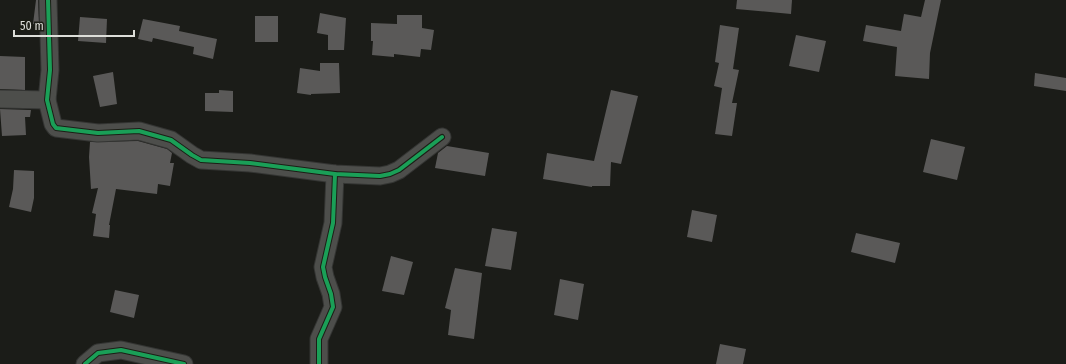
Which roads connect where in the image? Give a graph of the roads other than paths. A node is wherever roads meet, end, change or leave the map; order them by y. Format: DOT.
graph roads {
  1 [pos="48,0"];
  2 [pos="0,99"];
  3 [pos="47,100"];
  4 [pos="442,137"];
  5 [pos="335,174"];
  6 [pos="84,364"];
  7 [pos="184,364"];
  8 [pos="319,364"];
  1 -- 3 [label="street"];
  2 -- 3 [label="street"];
  3 -- 5 [label="street"];
  4 -- 5 [label="street"];
  5 -- 8 [label="street"];
  6 -- 7 [label="street"];
}
